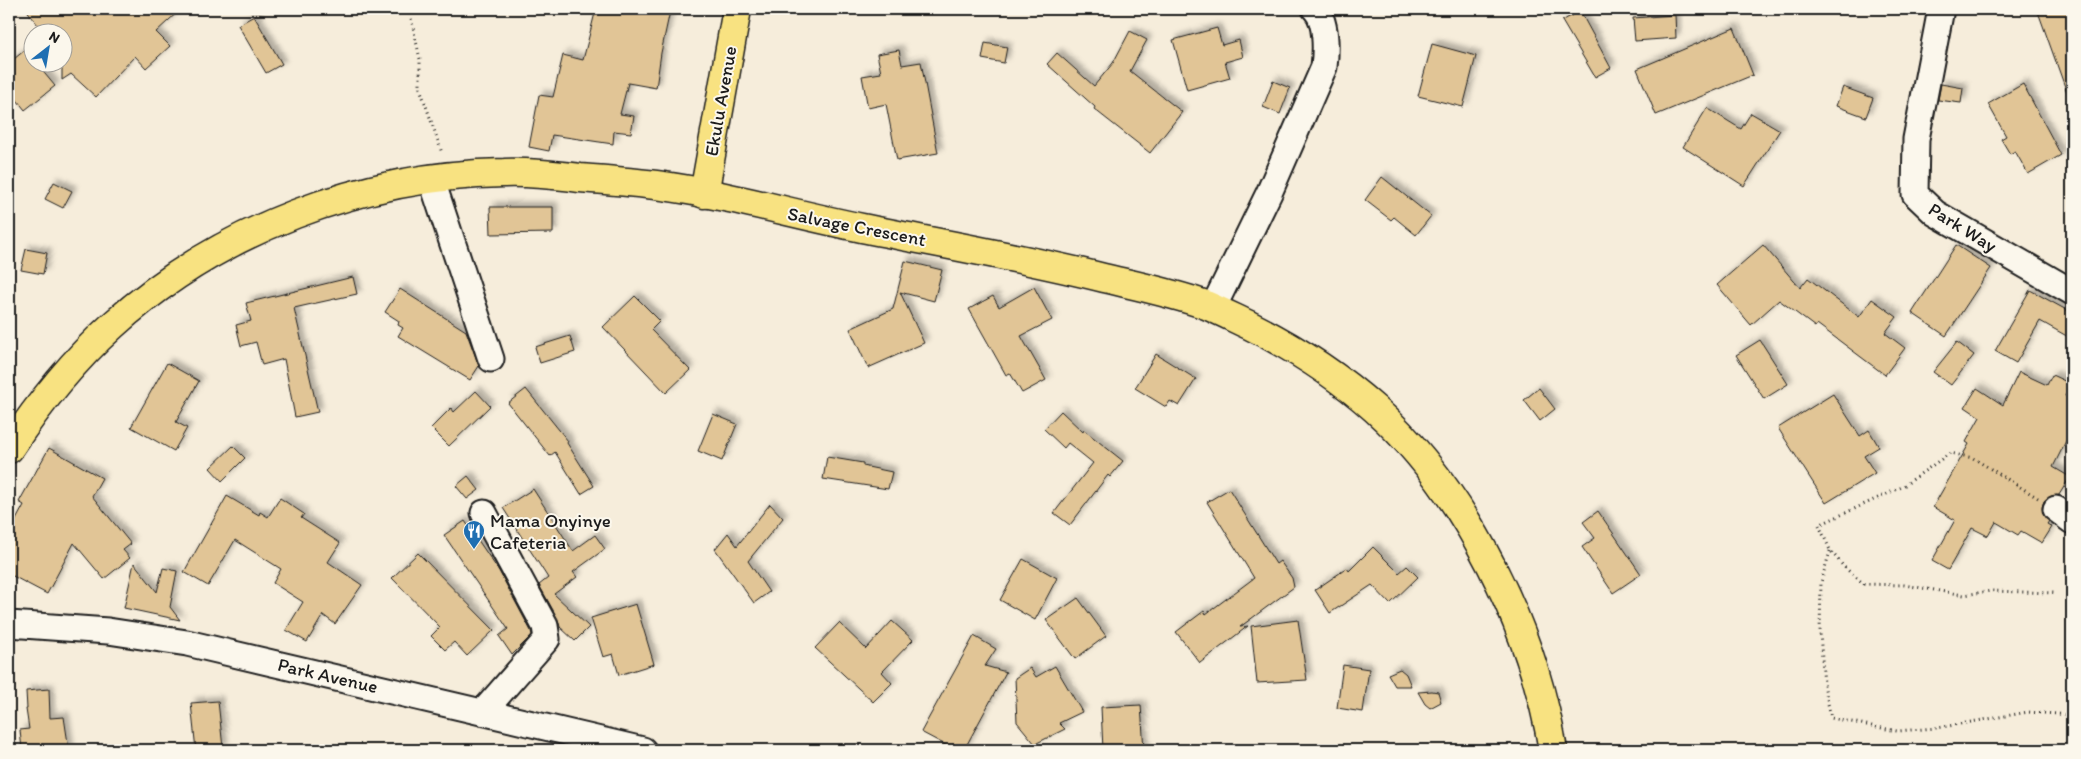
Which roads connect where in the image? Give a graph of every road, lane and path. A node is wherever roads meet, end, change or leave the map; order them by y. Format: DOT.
graph roads {
  1 [pos="409,9"];
  2 [pos="736,9"];
  3 [pos="1315,9"];
  4 [pos="1941,9"];
  5 [pos="440,177"];
  6 [pos="704,194"];
  7 [pos="2072,292"];
  8 [pos="1213,308"];
  9 [pos="491,359"];
  10 [pos="9,449"];
  11 [pos="484,513"];
  12 [pos="2064,515"];
  13 [pos="1830,550"];
  14 [pos="2054,593"];
  15 [pos="9,624"];
  16 [pos="483,712"];
  17 [pos="2072,715"];
  18 [pos="643,750"];
  19 [pos="1553,750"];
  1 -- 5 [label="path"];
  2 -- 6 [label="main road, Ekulu Avenue"];
  3 -- 8 [label="street"];
  4 -- 7 [label="street, Park Way"];
  5 -- 6 [label="main road, Salvage Crescent"];
  5 -- 9 [label="street"];
  5 -- 10 [label="main road, Salvage Crescent"];
  6 -- 8 [label="main road, Salvage Crescent"];
  8 -- 19 [label="main road, Salvage Crescent"];
  11 -- 16 [label="street"];
  12 -- 13 [label="path"];
  13 -- 14 [label="path"];
  13 -- 17 [label="path"];
  15 -- 16 [label="street, Park Avenue"];
  16 -- 18 [label="street, Park Avenue"];
}
